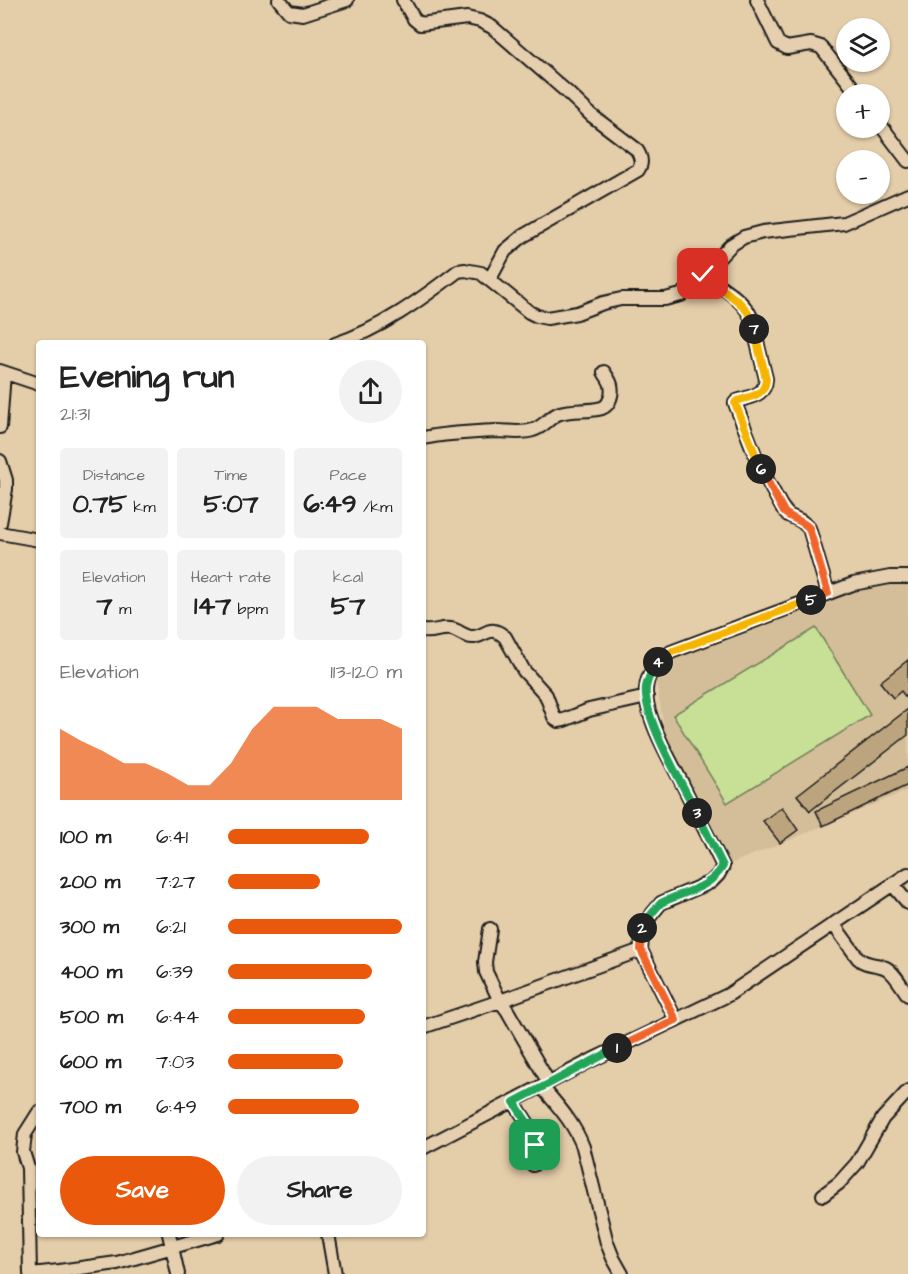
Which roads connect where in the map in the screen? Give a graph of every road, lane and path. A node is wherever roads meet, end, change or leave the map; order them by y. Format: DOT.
graph roads {
  1 [pos="279,0"];
  2 [pos="347,0"];
  3 [pos="404,0"];
  4 [pos="757,0"];
  5 [pos="850,84"];
  6 [pos="890,137"];
  7 [pos="908,161"];
  8 [pos="908,195"];
  9 [pos="703,274"];
  10 [pos="490,279"];
  11 [pos="348,340"];
  12 [pos="2,372"];
  13 [pos="604,372"];
  14 [pos="36,383"];
  15 [pos="0,427"];
  16 [pos="426,437"];
  17 [pos="0,461"];
  18 [pos="0,523"];
  19 [pos="0,532"];
  20 [pos="36,539"];
  21 [pos="908,577"];
  22 [pos="828,593"];
  23 [pos="426,632"];
  24 [pos="646,697"];
  25 [pos="908,874"];
  26 [pos="892,884"];
  27 [pos="908,903"];
  28 [pos="834,925"];
  29 [pos="490,928"];
  30 [pos="641,950"];
  31 [pos="908,995"];
  32 [pos="500,1001"];
  33 [pos="676,1020"];
  34 [pos="426,1026"];
  35 [pos="545,1085"];
  36 [pos="908,1091"];
  37 [pos="514,1102"];
  38 [pos="36,1117"];
  39 [pos="426,1146"];
  40 [pos="533,1166"];
  41 [pos="824,1195"];
  42 [pos="169,1237"];
  43 [pos="208,1237"];
  44 [pos="329,1237"];
  45 [pos="171,1248"];
  46 [pos="31,1274"];
  47 [pos="178,1274"];
  48 [pos="335,1274"];
  49 [pos="622,1274"];
  1 -- 2 [label="street"];
  3 -- 10 [label="street"];
  4 -- 5 [label="street"];
  6 -- 7 [label="street"];
  8 -- 9 [label="street"];
  9 -- 10 [label="street"];
  9 -- 22 [label="street"];
  10 -- 11 [label="street"];
  12 -- 14 [label="street"];
  12 -- 15 [label="street"];
  13 -- 16 [label="street"];
  17 -- 18 [label="street"];
  19 -- 20 [label="street"];
  21 -- 22 [label="street"];
  22 -- 24 [label="street"];
  23 -- 24 [label="street"];
  24 -- 30 [label="street"];
  25 -- 26 [label="street"];
  26 -- 27 [label="street"];
  26 -- 28 [label="street"];
  28 -- 31 [label="street"];
  28 -- 33 [label="street"];
  29 -- 32 [label="street"];
  30 -- 32 [label="street"];
  30 -- 33 [label="street"];
  32 -- 34 [label="street"];
  32 -- 35 [label="street"];
  33 -- 35 [label="street"];
  35 -- 37 [label="street"];
  35 -- 49 [label="street"];
  36 -- 41 [label="street"];
  37 -- 39 [label="street"];
  37 -- 40 [label="street"];
  38 -- 46 [label="street"];
  42 -- 45 [label="street"];
  43 -- 45 [label="street"];
  44 -- 48 [label="street"];
  45 -- 46 [label="street"];
  45 -- 47 [label="street"];
}
